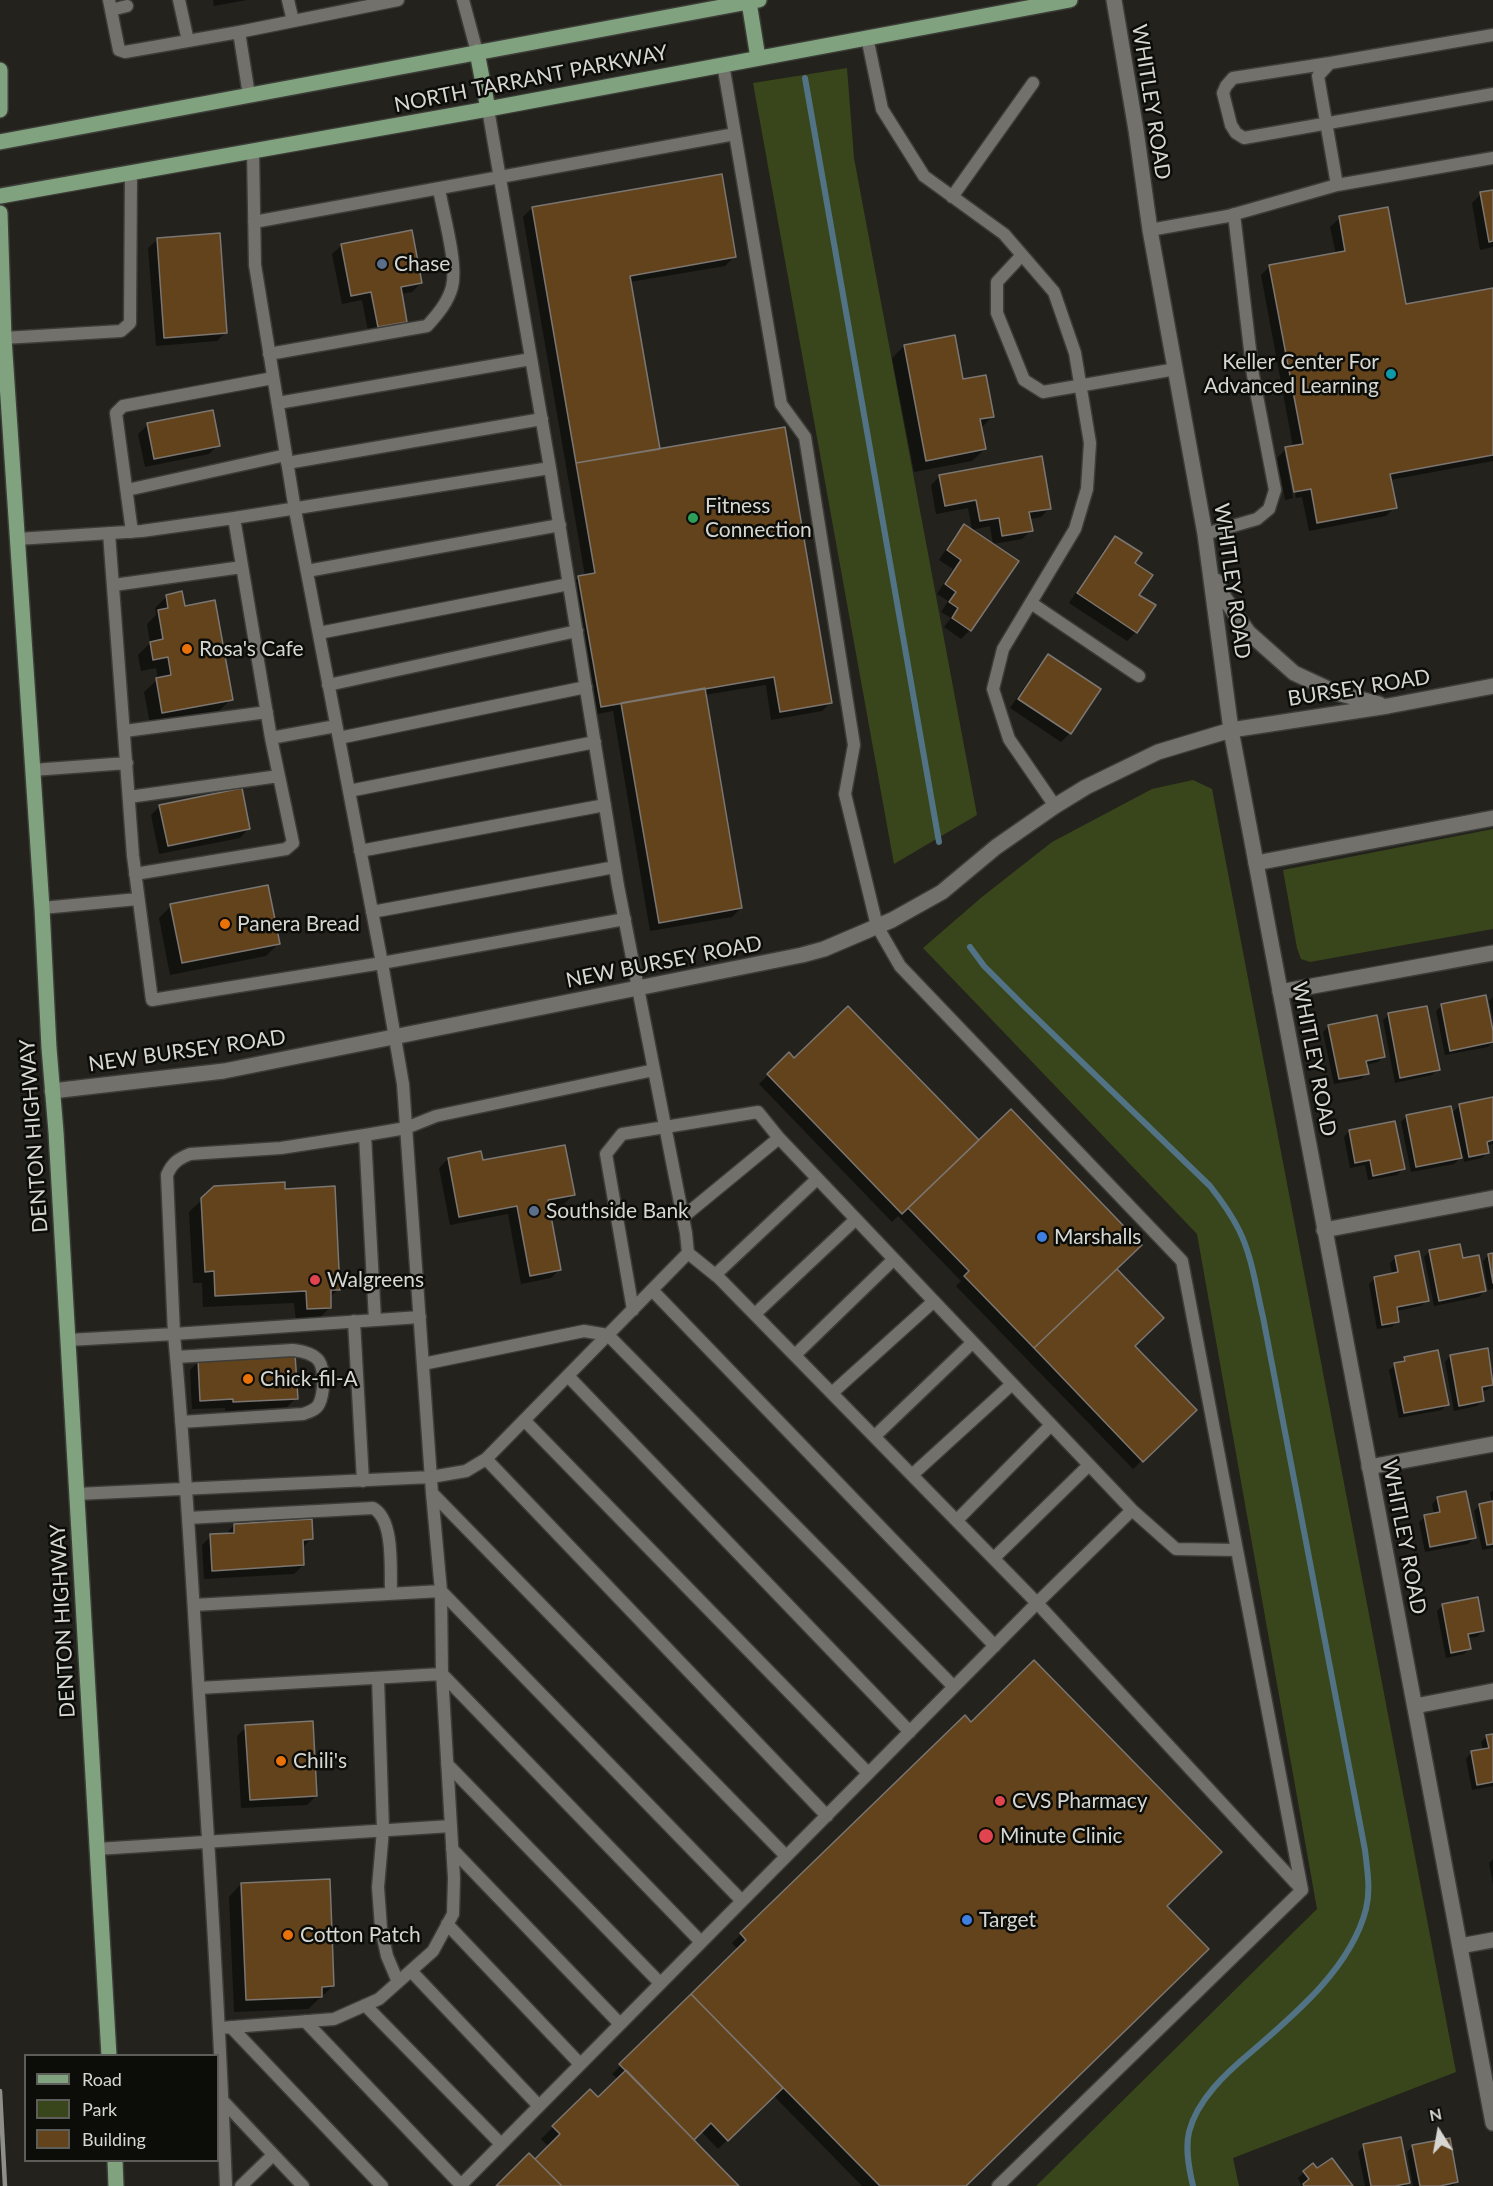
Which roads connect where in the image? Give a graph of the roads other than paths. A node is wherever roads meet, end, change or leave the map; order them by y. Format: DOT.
graph roads {
  1 [pos="179,0"];
  2 [pos="288,0"];
  3 [pos="398,0"];
  4 [pos="463,0"];
  5 [pos="1070,0"];
  6 [pos="1114,0"];
  7 [pos="752,1"];
  8 [pos="110,5"];
  9 [pos="127,6"];
  10 [pos="292,21"];
  11 [pos="238,32"];
  12 [pos="1493,35"];
  13 [pos="867,38"];
  14 [pos="188,40"];
  15 [pos="477,52"];
  16 [pos="758,57"];
  17 [pos="1330,63"];
  18 [pos="723,64"];
  19 [pos="0,70"];
  20 [pos="1033,83"];
  21 [pos="1493,94"];
  22 [pos="249,95"];
  23 [pos="488,109"];
  24 [pos="0,110"];
  25 [pos="1326,124"];
  26 [pos="735,134"];
  27 [pos="0,142"];
  28 [pos="253,152"];
  29 [pos="1493,158"];
  30 [pos="131,174"];
  31 [pos="500,178"];
  32 [pos="1337,185"];
  33 [pos="439,189"];
  34 [pos="0,196"];
  35 [pos="952,197"];
  36 [pos="0,213"];
  37 [pos="1234,214"];
  38 [pos="254,222"];
  39 [pos="1150,230"];
  40 [pos="1022,255"];
  41 [pos="1,291"];
  42 [pos="4,338"];
  43 [pos="269,354"];
  44 [pos="531,359"];
  45 [pos="1176,369"];
  46 [pos="273,378"];
  47 [pos="1081,386"];
  48 [pos="278,403"];
  49 [pos="542,418"];
  50 [pos="287,459"];
  51 [pos="550,468"];
  52 [pos="127,490"];
  53 [pos="295,510"];
  54 [pos="234,518"];
  55 [pos="560,525"];
  56 [pos="132,532"];
  57 [pos="110,533"];
  58 [pos="1205,534"];
  59 [pos="17,539"];
  60 [pos="242,567"];
  61 [pos="307,571"];
  62 [pos="1210,571"];
  63 [pos="569,584"];
  64 [pos="114,585"];
  65 [pos="1031,603"];
  66 [pos="577,632"];
  67 [pos="319,633"];
  68 [pos="1139,676"];
  69 [pos="328,685"];
  70 [pos="1493,686"];
  71 [pos="586,687"];
  72 [pos="1388,706"];
  73 [pos="267,712"];
  74 [pos="1231,730"];
  75 [pos="125,731"];
  76 [pos="338,732"];
  77 [pos="271,738"];
  78 [pos="595,742"];
  79 [pos="127,763"];
  80 [pos="33,770"];
  81 [pos="279,776"];
  82 [pos="349,791"];
  83 [pos="129,797"];
  84 [pos="605,805"];
  85 [pos="1055,806"];
  86 [pos="1493,818"];
  87 [pos="360,851"];
  88 [pos="1256,863"];
  89 [pos="615,867"];
  90 [pos="135,874"];
  91 [pos="138,900"];
  92 [pos="42,908"];
  93 [pos="372,912"];
  94 [pos="625,919"];
  95 [pos="877,926"];
  96 [pos="1493,952"];
  97 [pos="382,963"];
  98 [pos="638,988"];
  99 [pos="1280,992"];
  100 [pos="395,1036"];
  101 [pos="654,1070"];
  102 [pos="52,1091"];
  103 [pos="665,1126"];
  104 [pos="406,1128"];
  105 [pos="365,1135"];
  106 [pos="779,1138"];
  107 [pos="817,1179"];
  108 [pos="1493,1198"];
  109 [pos="683,1217"];
  110 [pos="856,1219"];
  111 [pos="1324,1230"];
  112 [pos="688,1253"];
  113 [pos="894,1259"];
  114 [pos="715,1275"];
  115 [pos="652,1290"];
  116 [pos="934,1301"];
  117 [pos="633,1310"];
  118 [pos="754,1314"];
  119 [pos="420,1317"];
  120 [pos="375,1320"];
  121 [pos="354,1321"];
  122 [pos="174,1334"];
  123 [pos="608,1335"];
  124 [pos="68,1340"];
  125 [pos="972,1343"];
  126 [pos="795,1355"];
  127 [pos="176,1357"];
  128 [pos="423,1364"];
  129 [pos="568,1376"];
  130 [pos="1012,1384"];
  131 [pos="832,1392"];
  132 [pos="524,1420"];
  133 [pos="181,1422"];
  134 [pos="1051,1425"];
  135 [pos="875,1436"];
  136 [pos="1493,1444"];
  137 [pos="486,1459"];
  138 [pos="1089,1465"];
  139 [pos="1369,1467"];
  140 [pos="912,1475"];
  141 [pos="431,1477"];
  142 [pos="363,1481"];
  143 [pos="186,1489"];
  144 [pos="432,1492"];
  145 [pos="77,1494"];
  146 [pos="1132,1510"];
  147 [pos="188,1518"];
  148 [pos="957,1520"];
  149 [pos="1237,1550"];
  150 [pos="994,1558"];
  151 [pos="441,1592"];
  152 [pos="391,1594"];
  153 [pos="1037,1603"];
  154 [pos="194,1605"];
  155 [pos="995,1646"];
  156 [pos="442,1674"];
  157 [pos="378,1678"];
  158 [pos="954,1687"];
  159 [pos="199,1688"];
  160 [pos="1493,1691"];
  161 [pos="1414,1706"];
  162 [pos="910,1732"];
  163 [pos="447,1764"];
  164 [pos="868,1773"];
  165 [pos="826,1816"];
  166 [pos="451,1826"];
  167 [pos="383,1830"];
  168 [pos="208,1842"];
  169 [pos="97,1850"];
  170 [pos="452,1850"];
  171 [pos="786,1856"];
  172 [pos="1302,1890"];
  173 [pos="742,1901"];
  174 [pos="447,1924"];
  175 [pos="1493,1940"];
  176 [pos="701,1942"];
  177 [pos="1460,1946"];
  178 [pos="411,1971"];
  179 [pos="398,1982"];
  180 [pos="660,1983"];
  181 [pos="365,2005"];
  182 [pos="305,2021"];
  183 [pos="620,2024"];
  184 [pos="225,2028"];
  185 [pos="109,2054"];
  186 [pos="580,2064"];
  187 [pos="223,2101"];
  188 [pos="539,2106"];
  189 [pos="1493,2123"];
  190 [pos="501,2144"];
  191 [pos="273,2155"];
  192 [pos="115,2162"];
  193 [pos="460,2185"];
  194 [pos="116,2186"];
  195 [pos="227,2186"];
  196 [pos="241,2186"];
  197 [pos="303,2186"];
  198 [pos="382,2186"];
  199 [pos="998,2186"];
  1 -- 14 [label="lane"];
  2 -- 10 [label="lane"];
  3 -- 10 [label="lane"];
  4 -- 15 [label="lane"];
  5 -- 13 [label="main road, NORTH TARRANT PARKWAY"];
  6 -- 39 [label="street, WHITLEY ROAD"];
  7 -- 15 [label="main road, NORTH TARRANT PARKWAY"];
  7 -- 16 [label="main road"];
  8 -- 9 [label="lane"];
  8 -- 14 [label="lane"];
  10 -- 11 [label="lane"];
  11 -- 14 [label="lane"];
  11 -- 22 [label="lane"];
  12 -- 17 [label="lane"];
  13 -- 16 [label="main road, NORTH TARRANT PARKWAY"];
  13 -- 35 [label="lane"];
  15 -- 22 [label="main road, NORTH TARRANT PARKWAY"];
  15 -- 23 [label="main road"];
  16 -- 18 [label="main road, NORTH TARRANT PARKWAY"];
  17 -- 25 [label="lane"];
  17 -- 25 [label="lane"];
  18 -- 23 [label="main road, NORTH TARRANT PARKWAY"];
  18 -- 26 [label="lane"];
  19 -- 24 [label="main road"];
  20 -- 35 [label="lane"];
  21 -- 25 [label="lane"];
  22 -- 27 [label="main road, NORTH TARRANT PARKWAY"];
  23 -- 28 [label="main road, NORTH TARRANT PARKWAY"];
  23 -- 31 [label="lane"];
  25 -- 32 [label="lane"];
  26 -- 31 [label="lane"];
  26 -- 95 [label="lane"];
  28 -- 30 [label="main road, NORTH TARRANT PARKWAY"];
  28 -- 38 [label="lane"];
  29 -- 32 [label="lane"];
  30 -- 34 [label="main road, NORTH TARRANT PARKWAY"];
  30 -- 42 [label="lane"];
  31 -- 33 [label="lane"];
  31 -- 44 [label="lane"];
  32 -- 37 [label="lane"];
  33 -- 38 [label="lane"];
  33 -- 43 [label="lane"];
  35 -- 40 [label="lane"];
  36 -- 41 [label="main road, DENTON HIGHWAY"];
  37 -- 39 [label="lane"];
  37 -- 58 [label="lane"];
  38 -- 43 [label="lane"];
  39 -- 45 [label="street, WHITLEY ROAD"];
  40 -- 47 [label="lane"];
  40 -- 47 [label="lane"];
  41 -- 42 [label="main road, DENTON HIGHWAY"];
  42 -- 59 [label="main road, DENTON HIGHWAY"];
  43 -- 46 [label="lane"];
  44 -- 48 [label="lane"];
  44 -- 49 [label="lane"];
  45 -- 47 [label="lane"];
  45 -- 58 [label="street, WHITLEY ROAD"];
  46 -- 48 [label="lane"];
  46 -- 52 [label="lane"];
  47 -- 65 [label="lane"];
  48 -- 50 [label="lane"];
  49 -- 50 [label="lane"];
  49 -- 51 [label="lane"];
  50 -- 52 [label="lane"];
  50 -- 53 [label="lane"];
  51 -- 53 [label="lane"];
  51 -- 55 [label="lane"];
  52 -- 56 [label="lane"];
  53 -- 54 [label="lane"];
  53 -- 61 [label="lane"];
  54 -- 56 [label="lane"];
  54 -- 60 [label="lane"];
  55 -- 61 [label="lane"];
  55 -- 63 [label="lane"];
  56 -- 57 [label="lane"];
  57 -- 59 [label="lane"];
  57 -- 64 [label="lane"];
  58 -- 62 [label="street, WHITLEY ROAD"];
  59 -- 80 [label="main road, DENTON HIGHWAY"];
  60 -- 64 [label="lane"];
  60 -- 73 [label="lane"];
  61 -- 67 [label="lane"];
  62 -- 72 [label="street"];
  62 -- 74 [label="street, WHITLEY ROAD"];
  63 -- 66 [label="lane"];
  63 -- 67 [label="lane"];
  64 -- 75 [label="lane"];
  65 -- 68 [label="lane"];
  65 -- 85 [label="lane"];
  66 -- 69 [label="lane"];
  66 -- 71 [label="lane"];
  67 -- 69 [label="lane"];
  69 -- 76 [label="lane"];
  70 -- 72 [label="street, BURSEY ROAD"];
  71 -- 76 [label="lane"];
  71 -- 78 [label="lane"];
  72 -- 74 [label="street, BURSEY ROAD"];
  73 -- 75 [label="lane"];
  73 -- 77 [label="lane"];
  74 -- 85 [label="street, NEW BURSEY ROAD"];
  74 -- 88 [label="street, WHITLEY ROAD"];
  75 -- 79 [label="lane"];
  76 -- 77 [label="lane"];
  76 -- 82 [label="lane"];
  77 -- 81 [label="lane"];
  78 -- 82 [label="lane"];
  78 -- 84 [label="lane"];
  79 -- 80 [label="lane"];
  79 -- 83 [label="lane"];
  80 -- 92 [label="main road, DENTON HIGHWAY"];
  81 -- 83 [label="lane"];
  81 -- 90 [label="lane"];
  82 -- 87 [label="lane"];
  83 -- 90 [label="lane"];
  84 -- 87 [label="lane"];
  84 -- 89 [label="lane"];
  85 -- 95 [label="street, NEW BURSEY ROAD"];
  86 -- 88 [label="street"];
  87 -- 93 [label="lane"];
  88 -- 99 [label="street, WHITLEY ROAD"];
  89 -- 93 [label="lane"];
  89 -- 94 [label="lane"];
  90 -- 91 [label="lane"];
  91 -- 92 [label="lane"];
  91 -- 97 [label="lane"];
  92 -- 102 [label="main road, DENTON HIGHWAY"];
  93 -- 97 [label="lane"];
  94 -- 97 [label="lane"];
  94 -- 98 [label="lane"];
  95 -- 98 [label="street, NEW BURSEY ROAD"];
  95 -- 149 [label="lane"];
  96 -- 99 [label="street"];
  97 -- 100 [label="lane"];
  98 -- 100 [label="street, NEW BURSEY ROAD"];
  98 -- 101 [label="lane"];
  99 -- 111 [label="street, WHITLEY ROAD"];
  100 -- 102 [label="street, NEW BURSEY ROAD"];
  100 -- 104 [label="lane"];
  101 -- 103 [label="lane"];
  101 -- 104 [label="lane"];
  102 -- 124 [label="main road, DENTON HIGHWAY"];
  103 -- 106 [label="lane"];
  103 -- 109 [label="lane"];
  103 -- 117 [label="lane"];
  104 -- 105 [label="lane"];
  104 -- 119 [label="lane"];
  105 -- 120 [label="lane"];
  105 -- 122 [label="lane"];
  106 -- 107 [label="lane"];
  106 -- 109 [label="lane"];
  107 -- 110 [label="lane"];
  107 -- 114 [label="lane"];
  108 -- 111 [label="street"];
  109 -- 112 [label="lane"];
  110 -- 113 [label="lane"];
  110 -- 118 [label="lane"];
  111 -- 139 [label="street, WHITLEY ROAD"];
  112 -- 114 [label="lane"];
  112 -- 115 [label="lane"];
  113 -- 116 [label="lane"];
  113 -- 126 [label="lane"];
  114 -- 118 [label="lane"];
  115 -- 117 [label="lane"];
  115 -- 155 [label="lane"];
  116 -- 125 [label="lane"];
  116 -- 131 [label="lane"];
  117 -- 123 [label="lane"];
  118 -- 126 [label="lane"];
  119 -- 120 [label="lane"];
  119 -- 128 [label="lane"];
  120 -- 121 [label="lane"];
  121 -- 122 [label="lane"];
  121 -- 142 [label="lane"];
  122 -- 124 [label="lane"];
  122 -- 127 [label="lane"];
  123 -- 128 [label="lane"];
  123 -- 129 [label="lane"];
  123 -- 158 [label="lane"];
  124 -- 145 [label="main road, DENTON HIGHWAY"];
  125 -- 130 [label="lane"];
  125 -- 135 [label="lane"];
  126 -- 131 [label="lane"];
  127 -- 133 [label="lane"];
  127 -- 133 [label="lane"];
  128 -- 141 [label="lane"];
  129 -- 132 [label="lane"];
  129 -- 162 [label="lane"];
  130 -- 134 [label="lane"];
  130 -- 140 [label="lane"];
  131 -- 135 [label="lane"];
  132 -- 137 [label="lane"];
  132 -- 164 [label="lane"];
  133 -- 143 [label="lane"];
  134 -- 138 [label="lane"];
  134 -- 148 [label="lane"];
  135 -- 140 [label="lane"];
  136 -- 139 [label="street"];
  137 -- 141 [label="lane"];
  137 -- 165 [label="lane"];
  138 -- 146 [label="lane"];
  138 -- 150 [label="lane"];
  139 -- 161 [label="street, WHITLEY ROAD"];
  140 -- 148 [label="lane"];
  141 -- 142 [label="lane"];
  141 -- 144 [label="lane"];
  142 -- 143 [label="lane"];
  143 -- 145 [label="lane"];
  143 -- 147 [label="lane"];
  144 -- 151 [label="lane"];
  144 -- 171 [label="lane"];
  145 -- 169 [label="main road, DENTON HIGHWAY"];
  146 -- 149 [label="lane"];
  146 -- 153 [label="lane"];
  147 -- 152 [label="lane"];
  147 -- 154 [label="lane"];
  148 -- 150 [label="lane"];
  149 -- 172 [label="lane"];
  150 -- 153 [label="lane"];
  151 -- 152 [label="lane"];
  151 -- 156 [label="lane"];
  151 -- 173 [label="lane"];
  152 -- 154 [label="lane"];
  153 -- 155 [label="lane"];
  153 -- 172 [label="lane"];
  154 -- 159 [label="lane"];
  155 -- 158 [label="lane"];
  156 -- 157 [label="lane"];
  156 -- 163 [label="lane"];
  156 -- 176 [label="lane"];
  157 -- 159 [label="lane"];
  157 -- 167 [label="lane"];
  158 -- 162 [label="lane"];
  159 -- 168 [label="lane"];
  160 -- 161 [label="street"];
  161 -- 177 [label="street, WHITLEY ROAD"];
  162 -- 164 [label="lane"];
  163 -- 166 [label="lane"];
  163 -- 180 [label="lane"];
  164 -- 165 [label="lane"];
  165 -- 171 [label="lane"];
  166 -- 167 [label="lane"];
  166 -- 170 [label="lane"];
  167 -- 168 [label="lane"];
  167 -- 179 [label="lane"];
  168 -- 169 [label="lane"];
  168 -- 184 [label="lane"];
  169 -- 185 [label="main road, DENTON HIGHWAY"];
  170 -- 174 [label="lane"];
  170 -- 183 [label="lane"];
  171 -- 173 [label="lane"];
  172 -- 199 [label="lane"];
  173 -- 176 [label="lane"];
  174 -- 178 [label="lane"];
  174 -- 186 [label="lane"];
  175 -- 177 [label="street"];
  176 -- 180 [label="lane"];
  177 -- 189 [label="street, WHITLEY ROAD"];
  178 -- 179 [label="lane"];
  178 -- 188 [label="lane"];
  179 -- 181 [label="lane"];
  180 -- 183 [label="lane"];
  181 -- 182 [label="lane"];
  181 -- 190 [label="lane"];
  182 -- 184 [label="lane"];
  182 -- 193 [label="lane"];
  183 -- 186 [label="lane"];
  184 -- 187 [label="lane"];
  184 -- 198 [label="lane"];
  186 -- 188 [label="lane"];
  187 -- 191 [label="lane"];
  187 -- 195 [label="lane"];
  188 -- 190 [label="lane"];
  190 -- 193 [label="lane"];
  191 -- 196 [label="lane"];
  191 -- 197 [label="lane"];
  192 -- 194 [label="main road"];
}
